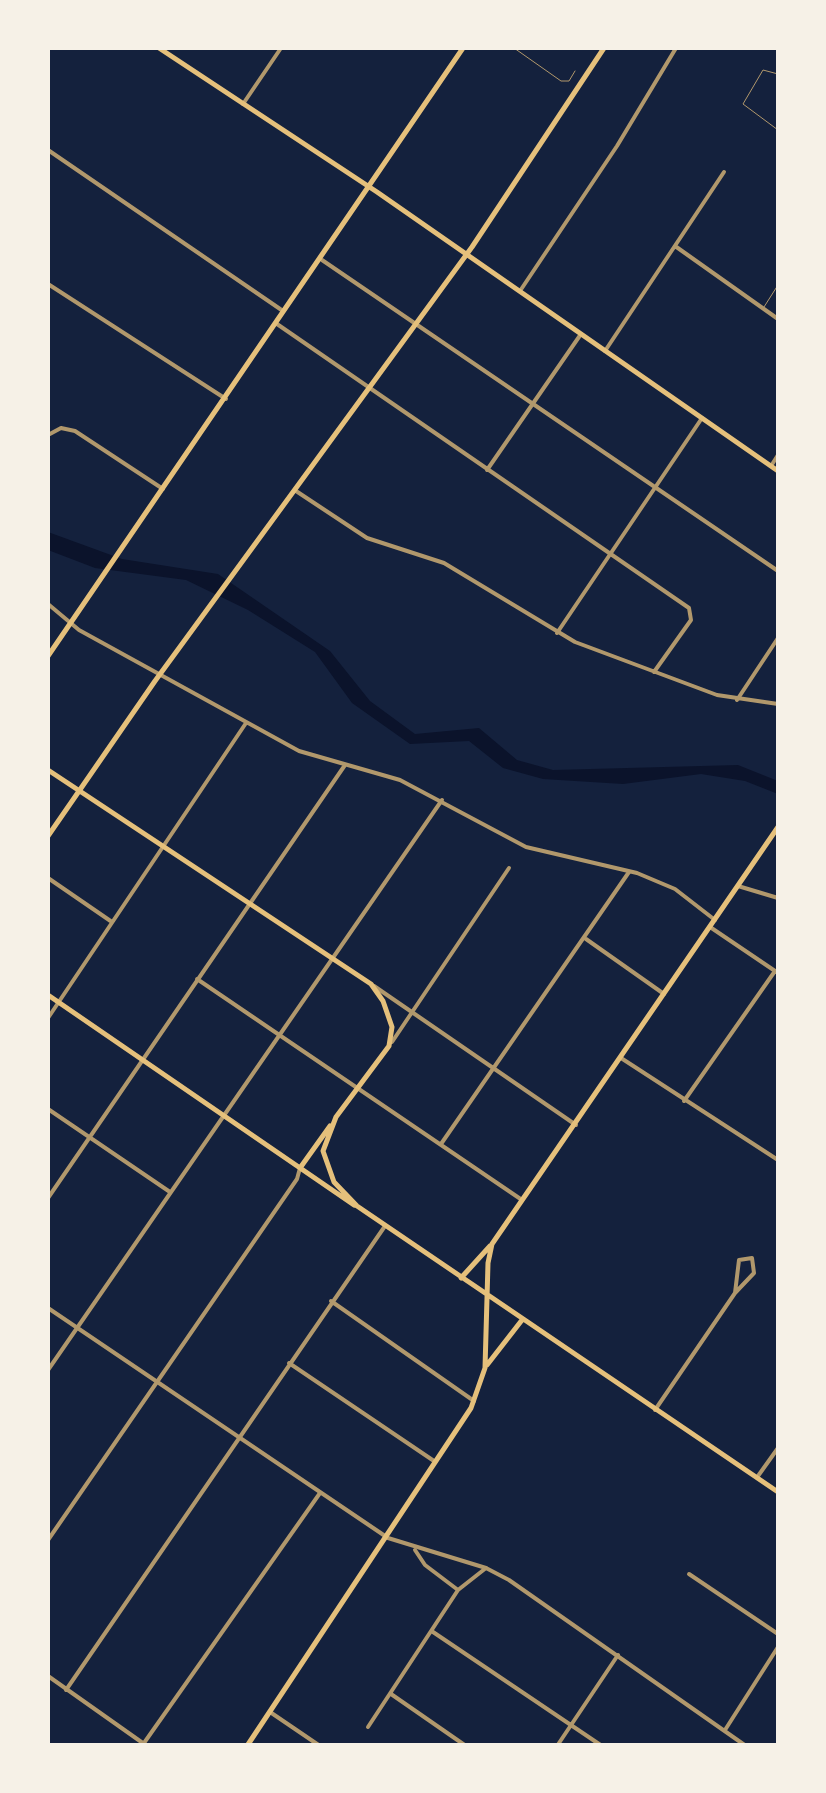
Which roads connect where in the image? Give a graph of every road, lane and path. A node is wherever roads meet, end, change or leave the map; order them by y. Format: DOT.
graph roads {
  1 [pos="159,48"];
  2 [pos="281,48"];
  3 [pos="463,48"];
  4 [pos="514,48"];
  5 [pos="604,48"];
  6 [pos="676,48"];
  7 [pos="575,71"];
  8 [pos="778,74"];
  9 [pos="243,104"];
  10 [pos="778,130"];
  11 [pos="48,150"];
  12 [pos="724,172"];
  13 [pos="370,187"];
  14 [pos="675,246"];
  15 [pos="467,254"];
  16 [pos="322,260"];
  17 [pos="48,284"];
  18 [pos="778,286"];
  19 [pos="520,291"];
  20 [pos="764,307"];
  21 [pos="286,312"];
  22 [pos="778,319"];
  23 [pos="278,324"];
  24 [pos="417,325"];
  25 [pos="580,334"];
  26 [pos="605,352"];
  27 [pos="371,389"];
  28 [pos="226,399"];
  29 [pos="532,404"];
  30 [pos="702,418"];
  31 [pos="48,435"];
  32 [pos="778,455"];
  33 [pos="771,466"];
  34 [pos="487,470"];
  35 [pos="778,471"];
  36 [pos="653,488"];
  37 [pos="164,490"];
  38 [pos="296,491"];
  39 [pos="608,554"];
  40 [pos="778,571"];
  41 [pos="48,604"];
  42 [pos="71,623"];
  43 [pos="556,633"];
  44 [pos="778,638"];
  45 [pos="48,656"];
  46 [pos="654,672"];
  47 [pos="160,674"];
  48 [pos="737,700"];
  49 [pos="778,704"];
  50 [pos="246,723"];
  51 [pos="345,764"];
  52 [pos="48,770"];
  53 [pos="78,791"];
  54 [pos="442,800"];
  55 [pos="778,827"];
  56 [pos="48,836"];
  57 [pos="162,846"];
  58 [pos="509,868"];
  59 [pos="629,872"];
  60 [pos="48,878"];
  61 [pos="738,886"];
  62 [pos="778,898"];
  63 [pos="249,903"];
  64 [pos="112,922"];
  65 [pos="713,924"];
  66 [pos="584,938"];
  67 [pos="332,958"];
  68 [pos="777,972"];
  69 [pos="197,979"];
  70 [pos="371,984"];
  71 [pos="664,994"];
  72 [pos="48,995"];
  73 [pos="58,1002"];
  74 [pos="414,1012"];
  75 [pos="48,1018"];
  76 [pos="280,1034"];
  77 [pos="389,1046"];
  78 [pos="621,1058"];
  79 [pos="142,1059"];
  80 [pos="494,1068"];
  81 [pos="359,1088"];
  82 [pos="684,1101"];
  83 [pos="48,1109"];
  84 [pos="224,1114"];
  85 [pos="336,1118"];
  86 [pos="576,1124"];
  87 [pos="88,1138"];
  88 [pos="441,1144"];
  89 [pos="778,1160"];
  90 [pos="300,1168"];
  91 [pos="170,1192"];
  92 [pos="48,1198"];
  93 [pos="522,1200"];
  94 [pos="356,1206"];
  95 [pos="385,1226"];
  96 [pos="492,1244"];
  97 [pos="461,1278"];
  98 [pos="735,1293"];
  99 [pos="487,1297"];
  100 [pos="332,1301"];
  101 [pos="48,1308"];
  102 [pos="522,1320"];
  103 [pos="76,1328"];
  104 [pos="289,1362"];
  105 [pos="485,1368"];
  106 [pos="48,1370"];
  107 [pos="157,1383"];
  108 [pos="474,1401"];
  109 [pos="656,1410"];
  110 [pos="239,1437"];
  111 [pos="778,1448"];
  112 [pos="436,1463"];
  113 [pos="758,1477"];
  114 [pos="778,1492"];
  115 [pos="320,1493"];
  116 [pos="388,1538"];
  117 [pos="48,1540"];
  118 [pos="415,1550"];
  119 [pos="486,1568"];
  120 [pos="689,1574"];
  121 [pos="458,1590"];
  122 [pos="433,1632"];
  123 [pos="778,1634"];
  124 [pos="778,1647"];
  125 [pos="618,1655"];
  126 [pos="48,1676"];
  127 [pos="66,1690"];
  128 [pos="391,1694"];
  129 [pos="270,1712"];
  130 [pos="571,1724"];
  131 [pos="368,1728"];
  132 [pos="725,1730"];
  133 [pos="146,1744"];
  134 [pos="247,1746"];
  135 [pos="320,1746"];
  136 [pos="466,1746"];
  137 [pos="557,1746"];
  138 [pos="602,1746"];
  139 [pos="746,1746"];
  1 -- 9 [label="main road"];
  2 -- 9 [label="street"];
  3 -- 13 [label="main road"];
  4 -- 7 [label="lane"];
  5 -- 15 [label="main road"];
  6 -- 19 [label="street"];
  8 -- 10 [label="lane"];
  9 -- 13 [label="main road"];
  11 -- 21 [label="street"];
  12 -- 14 [label="street"];
  13 -- 15 [label="main road"];
  13 -- 16 [label="main road"];
  14 -- 20 [label="street"];
  14 -- 26 [label="street"];
  15 -- 19 [label="main road"];
  15 -- 24 [label="main road"];
  16 -- 21 [label="main road"];
  16 -- 24 [label="street"];
  17 -- 28 [label="street"];
  18 -- 20 [label="lane"];
  19 -- 25 [label="main road"];
  20 -- 22 [label="street"];
  21 -- 23 [label="main road"];
  23 -- 27 [label="street"];
  23 -- 28 [label="main road"];
  24 -- 27 [label="main road"];
  24 -- 29 [label="street"];
  25 -- 26 [label="main road"];
  25 -- 29 [label="street"];
  26 -- 30 [label="main road"];
  27 -- 34 [label="street"];
  27 -- 38 [label="main road"];
  28 -- 37 [label="main road"];
  29 -- 34 [label="street"];
  29 -- 36 [label="street"];
  30 -- 33 [label="main road"];
  30 -- 36 [label="street"];
  31 -- 37 [label="street"];
  32 -- 33 [label="street"];
  33 -- 35 [label="main road"];
  34 -- 39 [label="street"];
  36 -- 39 [label="street"];
  36 -- 40 [label="street"];
  37 -- 42 [label="main road"];
  38 -- 43 [label="street"];
  38 -- 47 [label="main road"];
  39 -- 43 [label="street"];
  39 -- 46 [label="street"];
  41 -- 42 [label="street"];
  42 -- 45 [label="main road"];
  42 -- 47 [label="street"];
  43 -- 46 [label="street"];
  44 -- 48 [label="street"];
  46 -- 48 [label="street"];
  47 -- 50 [label="street"];
  47 -- 53 [label="main road"];
  48 -- 49 [label="street"];
  50 -- 51 [label="street"];
  50 -- 57 [label="street"];
  51 -- 54 [label="street"];
  51 -- 63 [label="street"];
  52 -- 53 [label="main road"];
  53 -- 56 [label="main road"];
  53 -- 57 [label="main road"];
  54 -- 59 [label="street"];
  54 -- 67 [label="street"];
  55 -- 61 [label="main road"];
  57 -- 63 [label="main road"];
  57 -- 64 [label="street"];
  58 -- 74 [label="street"];
  59 -- 65 [label="street"];
  59 -- 66 [label="street"];
  60 -- 64 [label="street"];
  61 -- 62 [label="street"];
  61 -- 65 [label="main road"];
  63 -- 67 [label="main road"];
  63 -- 69 [label="street"];
  64 -- 73 [label="street"];
  65 -- 68 [label="street"];
  65 -- 71 [label="main road"];
  66 -- 71 [label="street"];
  66 -- 80 [label="street"];
  67 -- 70 [label="main road"];
  67 -- 76 [label="street"];
  68 -- 82 [label="street"];
  69 -- 76 [label="street"];
  69 -- 79 [label="street"];
  70 -- 74 [label="street"];
  70 -- 77 [label="main road"];
  71 -- 78 [label="main road"];
  72 -- 73 [label="main road"];
  73 -- 75 [label="street"];
  73 -- 79 [label="main road"];
  74 -- 77 [label="street"];
  74 -- 80 [label="street"];
  76 -- 81 [label="street"];
  76 -- 84 [label="street"];
  77 -- 81 [label="main road"];
  78 -- 82 [label="street"];
  78 -- 86 [label="main road"];
  79 -- 84 [label="main road"];
  79 -- 87 [label="street"];
  80 -- 86 [label="street"];
  80 -- 88 [label="street"];
  81 -- 85 [label="main road"];
  81 -- 88 [label="street"];
  82 -- 89 [label="street"];
  83 -- 87 [label="street"];
  84 -- 90 [label="main road"];
  84 -- 91 [label="street"];
  85 -- 90 [label="main road"];
  85 -- 94 [label="main road"];
  86 -- 93 [label="main road"];
  87 -- 91 [label="street"];
  87 -- 92 [label="street"];
  88 -- 93 [label="street"];
  90 -- 94 [label="main road"];
  90 -- 107 [label="street"];
  91 -- 103 [label="street"];
  93 -- 96 [label="main road"];
  94 -- 95 [label="main road"];
  95 -- 97 [label="main road"];
  95 -- 100 [label="street"];
  96 -- 97 [label="main road"];
  96 -- 99 [label="main road"];
  97 -- 99 [label="main road"];
  98 -- 98 [label="street"];
  98 -- 109 [label="street"];
  99 -- 102 [label="main road"];
  99 -- 105 [label="main road"];
  100 -- 104 [label="street"];
  100 -- 108 [label="street"];
  101 -- 103 [label="street"];
  102 -- 105 [label="main road"];
  102 -- 109 [label="main road"];
  103 -- 106 [label="street"];
  103 -- 107 [label="street"];
  104 -- 110 [label="street"];
  104 -- 112 [label="street"];
  105 -- 108 [label="main road"];
  107 -- 110 [label="street"];
  107 -- 117 [label="street"];
  108 -- 112 [label="main road"];
  109 -- 113 [label="main road"];
  110 -- 115 [label="street"];
  110 -- 127 [label="street"];
  111 -- 113 [label="street"];
  112 -- 116 [label="main road"];
  113 -- 114 [label="main road"];
  115 -- 116 [label="street"];
  115 -- 133 [label="street"];
  116 -- 118 [label="street"];
  116 -- 129 [label="main road"];
  118 -- 119 [label="street"];
  118 -- 121 [label="street"];
  119 -- 121 [label="street"];
  119 -- 125 [label="street"];
  120 -- 123 [label="street"];
  121 -- 122 [label="street"];
  122 -- 128 [label="street"];
  122 -- 130 [label="street"];
  124 -- 132 [label="street"];
  125 -- 130 [label="street"];
  125 -- 132 [label="street"];
  126 -- 127 [label="street"];
  127 -- 133 [label="street"];
  128 -- 131 [label="street"];
  128 -- 136 [label="street"];
  129 -- 134 [label="main road"];
  129 -- 135 [label="street"];
  130 -- 137 [label="street"];
  130 -- 138 [label="street"];
  132 -- 139 [label="street"];
}
